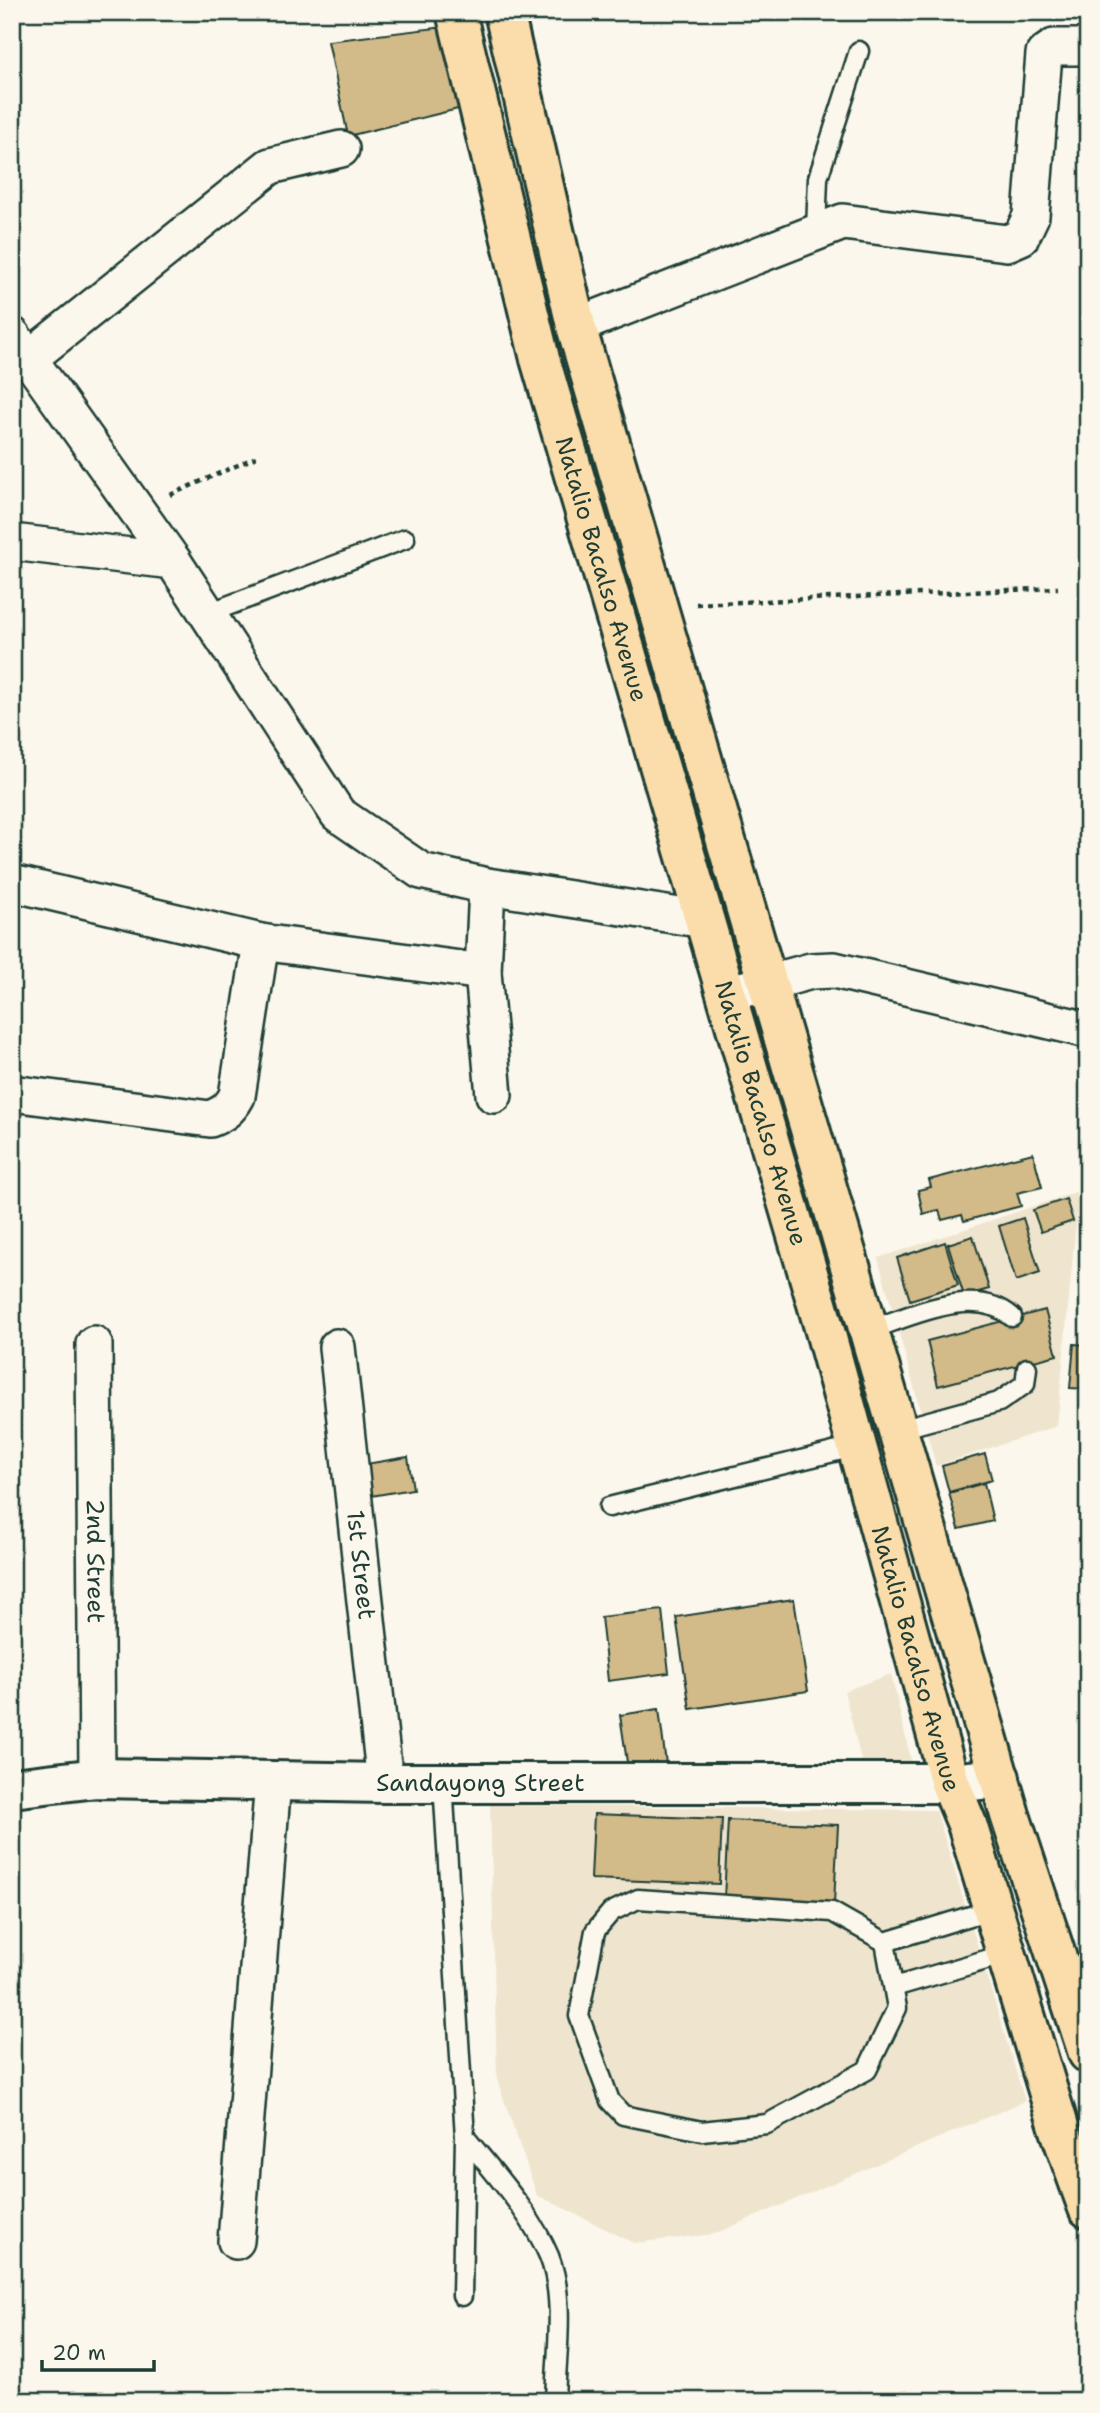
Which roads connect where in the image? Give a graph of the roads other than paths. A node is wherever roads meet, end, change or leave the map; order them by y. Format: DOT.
graph roads {
  1 [pos="456,12"];
  2 [pos="504,12"];
  3 [pos="1088,47"];
  4 [pos="859,51"];
  5 [pos="341,149"];
  6 [pos="816,231"];
  7 [pos="576,326"];
  8 [pos="20,347"];
  9 [pos="405,539"];
  10 [pos="12,542"];
  11 [pos="173,561"];
  12 [pos="206,614"];
  13 [pos="12,883"];
  14 [pos="487,886"];
  15 [pos="705,920"];
  16 [pos="261,942"];
  17 [pos="483,972"];
  18 [pos="767,984"];
  19 [pos="727,994"];
  20 [pos="1088,1030"];
  21 [pos="12,1093"];
  22 [pos="494,1095"];
  23 [pos="1012,1317"];
  24 [pos="869,1330"];
  25 [pos="94,1345"];
  26 [pos="337,1347"];
  27 [pos="1027,1368"];
  28 [pos="900,1429"];
  29 [pos="858,1446"];
  30 [pos="609,1507"];
  31 [pos="97,1778"];
  32 [pos="1000,1778"];
  33 [pos="273,1781"];
  34 [pos="385,1783"];
  35 [pos="443,1783"];
  36 [pos="950,1783"];
  37 [pos="12,1788"];
  38 [pos="990,1910"];
  39 [pos="885,1942"];
  40 [pos="1006,1954"];
  41 [pos="1074,1967"];
  42 [pos="894,1987"];
  43 [pos="1088,2053"];
  44 [pos="465,2137"];
  45 [pos="1088,2208"];
  46 [pos="236,2241"];
  47 [pos="462,2296"];
  48 [pos="555,2401"];
  1 -- 15 [label="highway, Natalio Bacalso Avenue"];
  2 -- 7 [label="highway, Natalio Bacalso Avenue"];
  3 -- 6 [label="street"];
  4 -- 6 [label="lane"];
  5 -- 8 [label="street"];
  6 -- 7 [label="street"];
  7 -- 18 [label="highway, Natalio Bacalso Avenue"];
  8 -- 11 [label="street"];
  9 -- 12 [label="lane"];
  10 -- 11 [label="street"];
  11 -- 12 [label="street"];
  12 -- 14 [label="street"];
  13 -- 16 [label="street"];
  14 -- 15 [label="street"];
  14 -- 17 [label="street"];
  15 -- 19 [label="highway, Natalio Bacalso Avenue"];
  16 -- 17 [label="street"];
  16 -- 21 [label="street"];
  17 -- 22 [label="street"];
  18 -- 19 [label="street"];
  18 -- 20 [label="street"];
  18 -- 24 [label="highway, Natalio Bacalso Avenue"];
  19 -- 29 [label="highway, Natalio Bacalso Avenue"];
  23 -- 24 [label="lane"];
  24 -- 28 [label="highway, Natalio Bacalso Avenue"];
  25 -- 31 [label="street, 2nd Street"];
  26 -- 34 [label="street, 1st Street"];
  27 -- 28 [label="lane"];
  28 -- 32 [label="highway, Natalio Bacalso Avenue"];
  29 -- 30 [label="lane"];
  29 -- 36 [label="highway, Natalio Bacalso Avenue"];
  31 -- 33 [label="street, Sandayong Street"];
  31 -- 37 [label="street, Sandayong Street"];
  32 -- 36 [label="street, Sandayong Street"];
  32 -- 41 [label="highway, Natalio Bacalso Avenue"];
  33 -- 34 [label="street, Sandayong Street"];
  33 -- 46 [label="street"];
  34 -- 35 [label="street, Sandayong Street"];
  35 -- 36 [label="street, Sandayong Street"];
  35 -- 44 [label="lane"];
  36 -- 38 [label="highway, Natalio Bacalso Avenue"];
  38 -- 39 [label="lane"];
  38 -- 40 [label="highway, Natalio Bacalso Avenue"];
  39 -- 42 [label="lane"];
  39 -- 42 [label="lane"];
  40 -- 42 [label="lane"];
  40 -- 45 [label="highway, Natalio Bacalso Avenue"];
  41 -- 43 [label="highway, Natalio Bacalso Avenue"];
  44 -- 47 [label="lane"];
  44 -- 48 [label="lane"];
}
